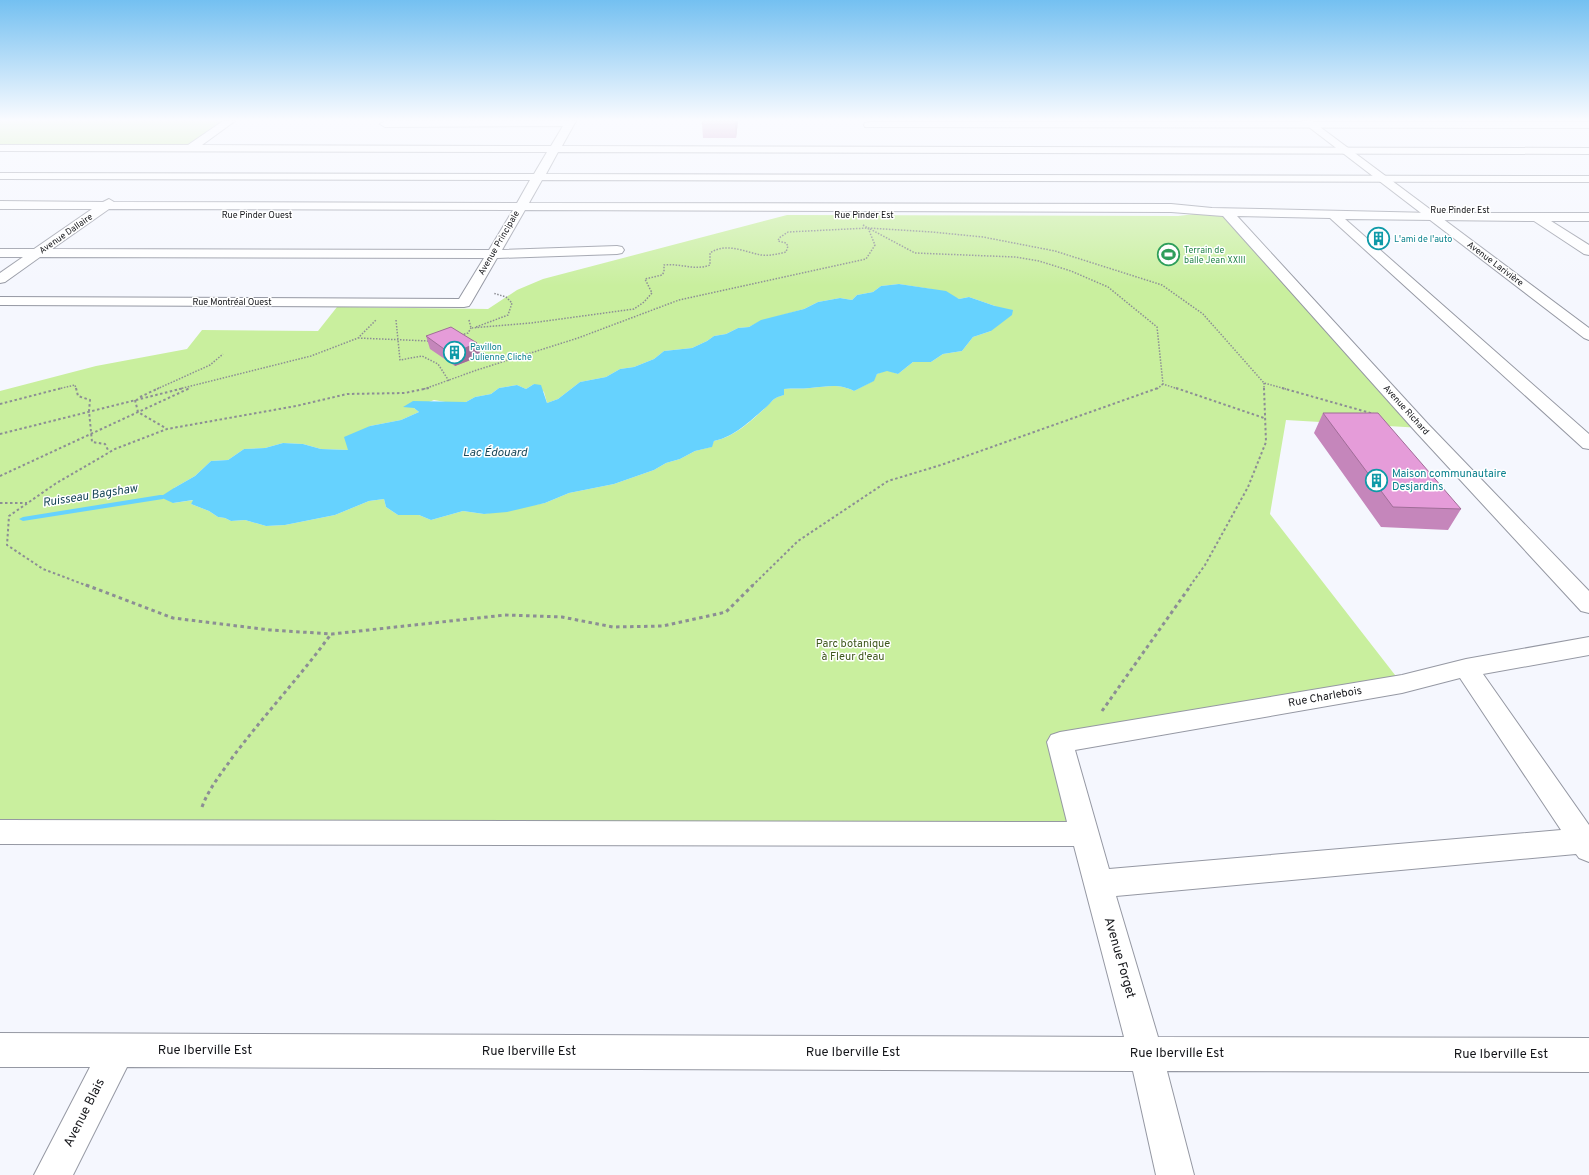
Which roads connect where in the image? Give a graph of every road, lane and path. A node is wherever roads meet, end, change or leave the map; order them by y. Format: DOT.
graph roads {
  1 [pos="0,176"];
  2 [pos="150,176"];
  3 [pos="538,176"];
  4 [pos="859,176"];
  5 [pos="1378,176"];
  6 [pos="1381,178"];
  7 [pos="1589,179"];
  8 [pos="857,186"];
  9 [pos="0,206"];
  10 [pos="106,206"];
  11 [pos="1589,210"];
  12 [pos="518,212"];
  13 [pos="851,212"];
  14 [pos="1219,212"];
  15 [pos="1332,214"];
  16 [pos="1428,214"];
  17 [pos="0,215"];
  18 [pos="93,215"];
  19 [pos="1538,217"];
  20 [pos="1589,217"];
  21 [pos="868,228"];
  22 [pos="617,250"];
  23 [pos="1589,251"];
  24 [pos="0,253"];
  25 [pos="38,253"];
  26 [pos="493,254"];
  27 [pos="0,279"];
  28 [pos="473,288"];
  29 [pos="0,301"];
  30 [pos="394,302"];
  31 [pos="464,303"];
  32 [pos="471,328"];
  33 [pos="460,335"];
  34 [pos="1589,335"];
  35 [pos="358,338"];
  36 [pos="398,340"];
  37 [pos="432,341"];
  38 [pos="223,354"];
  39 [pos="449,381"];
  40 [pos="1264,382"];
  41 [pos="1163,384"];
  42 [pos="196,385"];
  43 [pos="134,400"];
  44 [pos="0,404"];
  45 [pos="89,411"];
  46 [pos="138,412"];
  47 [pos="1377,415"];
  48 [pos="1264,418"];
  49 [pos="167,429"];
  50 [pos="92,433"];
  51 [pos="0,434"];
  52 [pos="1589,444"];
  53 [pos="109,453"];
  54 [pos="0,476"];
  55 [pos="0,503"];
  56 [pos="27,503"];
  57 [pos="1589,605"];
  58 [pos="332,634"];
  59 [pos="1589,646"];
  60 [pos="1466,668"];
  61 [pos="1100,714"];
  62 [pos="1060,742"];
  63 [pos="0,832"];
  64 [pos="194,832"];
  65 [pos="1085,834"];
  66 [pos="1586,845"];
  67 [pos="1098,884"];
  68 [pos="0,1050"];
  69 [pos="117,1051"];
  70 [pos="1146,1054"];
  71 [pos="1589,1055"];
  72 [pos="53,1175"];
  73 [pos="1175,1175"];
  1 -- 2 [label="street"];
  2 -- 3 [label="street"];
  2 -- 10 [label="street, Avenue Dallaire"];
  3 -- 8 [label="street"];
  3 -- 12 [label="street, Avenue Principale"];
  4 -- 8 [label="street"];
  5 -- 6 [label="street, Avenue Larivière"];
  6 -- 7 [label="street"];
  6 -- 8 [label="street"];
  6 -- 16 [label="street, Avenue Larivière"];
  8 -- 13 [label="street"];
  9 -- 10 [label="street, Rue Pinder Ouest"];
  10 -- 12 [label="street, Rue Pinder Ouest"];
  10 -- 18 [label="street, Avenue Dallaire"];
  11 -- 16 [label="street, Rue Pinder Est"];
  12 -- 13 [label="street, Rue Pinder Est"];
  12 -- 18 [label="street, Rue Pinder Ouest"];
  12 -- 26 [label="street, Avenue Principale"];
  13 -- 14 [label="street, Rue Pinder Est"];
  13 -- 21 [label="path"];
  14 -- 15 [label="street, Rue Pinder Est"];
  14 -- 57 [label="street, Avenue Richard"];
  15 -- 16 [label="street, Rue Pinder Est"];
  15 -- 52 [label="street"];
  16 -- 19 [label="street, Rue Pinder Est"];
  16 -- 34 [label="street, Avenue Larivière"];
  17 -- 18 [label="street, Rue Pinder Ouest"];
  18 -- 25 [label="street, Avenue Dallaire"];
  19 -- 20 [label="street, Rue Pinder Est"];
  19 -- 23 [label="street"];
  21 -- 32 [label="path"];
  21 -- 39 [label="path"];
  21 -- 40 [label="path"];
  21 -- 41 [label="path"];
  22 -- 26 [label="street"];
  24 -- 25 [label="street"];
  25 -- 26 [label="street"];
  25 -- 27 [label="street, Avenue Dallaire"];
  26 -- 28 [label="street, Avenue Principale"];
  28 -- 31 [label="street, Avenue Principale"];
  28 -- 32 [label="path"];
  29 -- 30 [label="street, Rue Montréal Ouest"];
  30 -- 31 [label="street, Rue Montréal Ouest"];
  30 -- 35 [label="path"];
  30 -- 36 [label="path"];
  31 -- 32 [label="path"];
  32 -- 33 [label="path"];
  35 -- 36 [label="path"];
  35 -- 42 [label="path"];
  36 -- 37 [label="path"];
  36 -- 39 [label="path"];
  38 -- 43 [label="path"];
  39 -- 49 [label="path"];
  40 -- 47 [label="path"];
  40 -- 48 [label="path"];
  41 -- 48 [label="path"];
  41 -- 58 [label="path"];
  42 -- 43 [label="path"];
  42 -- 46 [label="path"];
  43 -- 45 [label="path"];
  43 -- 46 [label="path"];
  44 -- 45 [label="path"];
  45 -- 50 [label="path"];
  45 -- 51 [label="path"];
  46 -- 49 [label="path"];
  46 -- 50 [label="path"];
  48 -- 61 [label="path"];
  49 -- 53 [label="path"];
  50 -- 53 [label="path"];
  50 -- 54 [label="path"];
  53 -- 56 [label="path"];
  55 -- 56 [label="path"];
  56 -- 58 [label="path"];
  58 -- 64 [label="path"];
  59 -- 60 [label="street, Rue Charlebois"];
  60 -- 62 [label="street, Rue Charlebois"];
  60 -- 66 [label="street"];
  62 -- 65 [label="street, Avenue Forget"];
  63 -- 64 [label="street"];
  64 -- 65 [label="street"];
  65 -- 67 [label="street, Avenue Forget"];
  66 -- 67 [label="street"];
  67 -- 70 [label="street, Avenue Forget"];
  68 -- 69 [label="street, Rue Iberville Est"];
  69 -- 70 [label="street, Rue Iberville Est"];
  69 -- 72 [label="street, Avenue Blais"];
  70 -- 71 [label="street, Rue Iberville Est"];
  70 -- 73 [label="street, Avenue Forget"];
}
